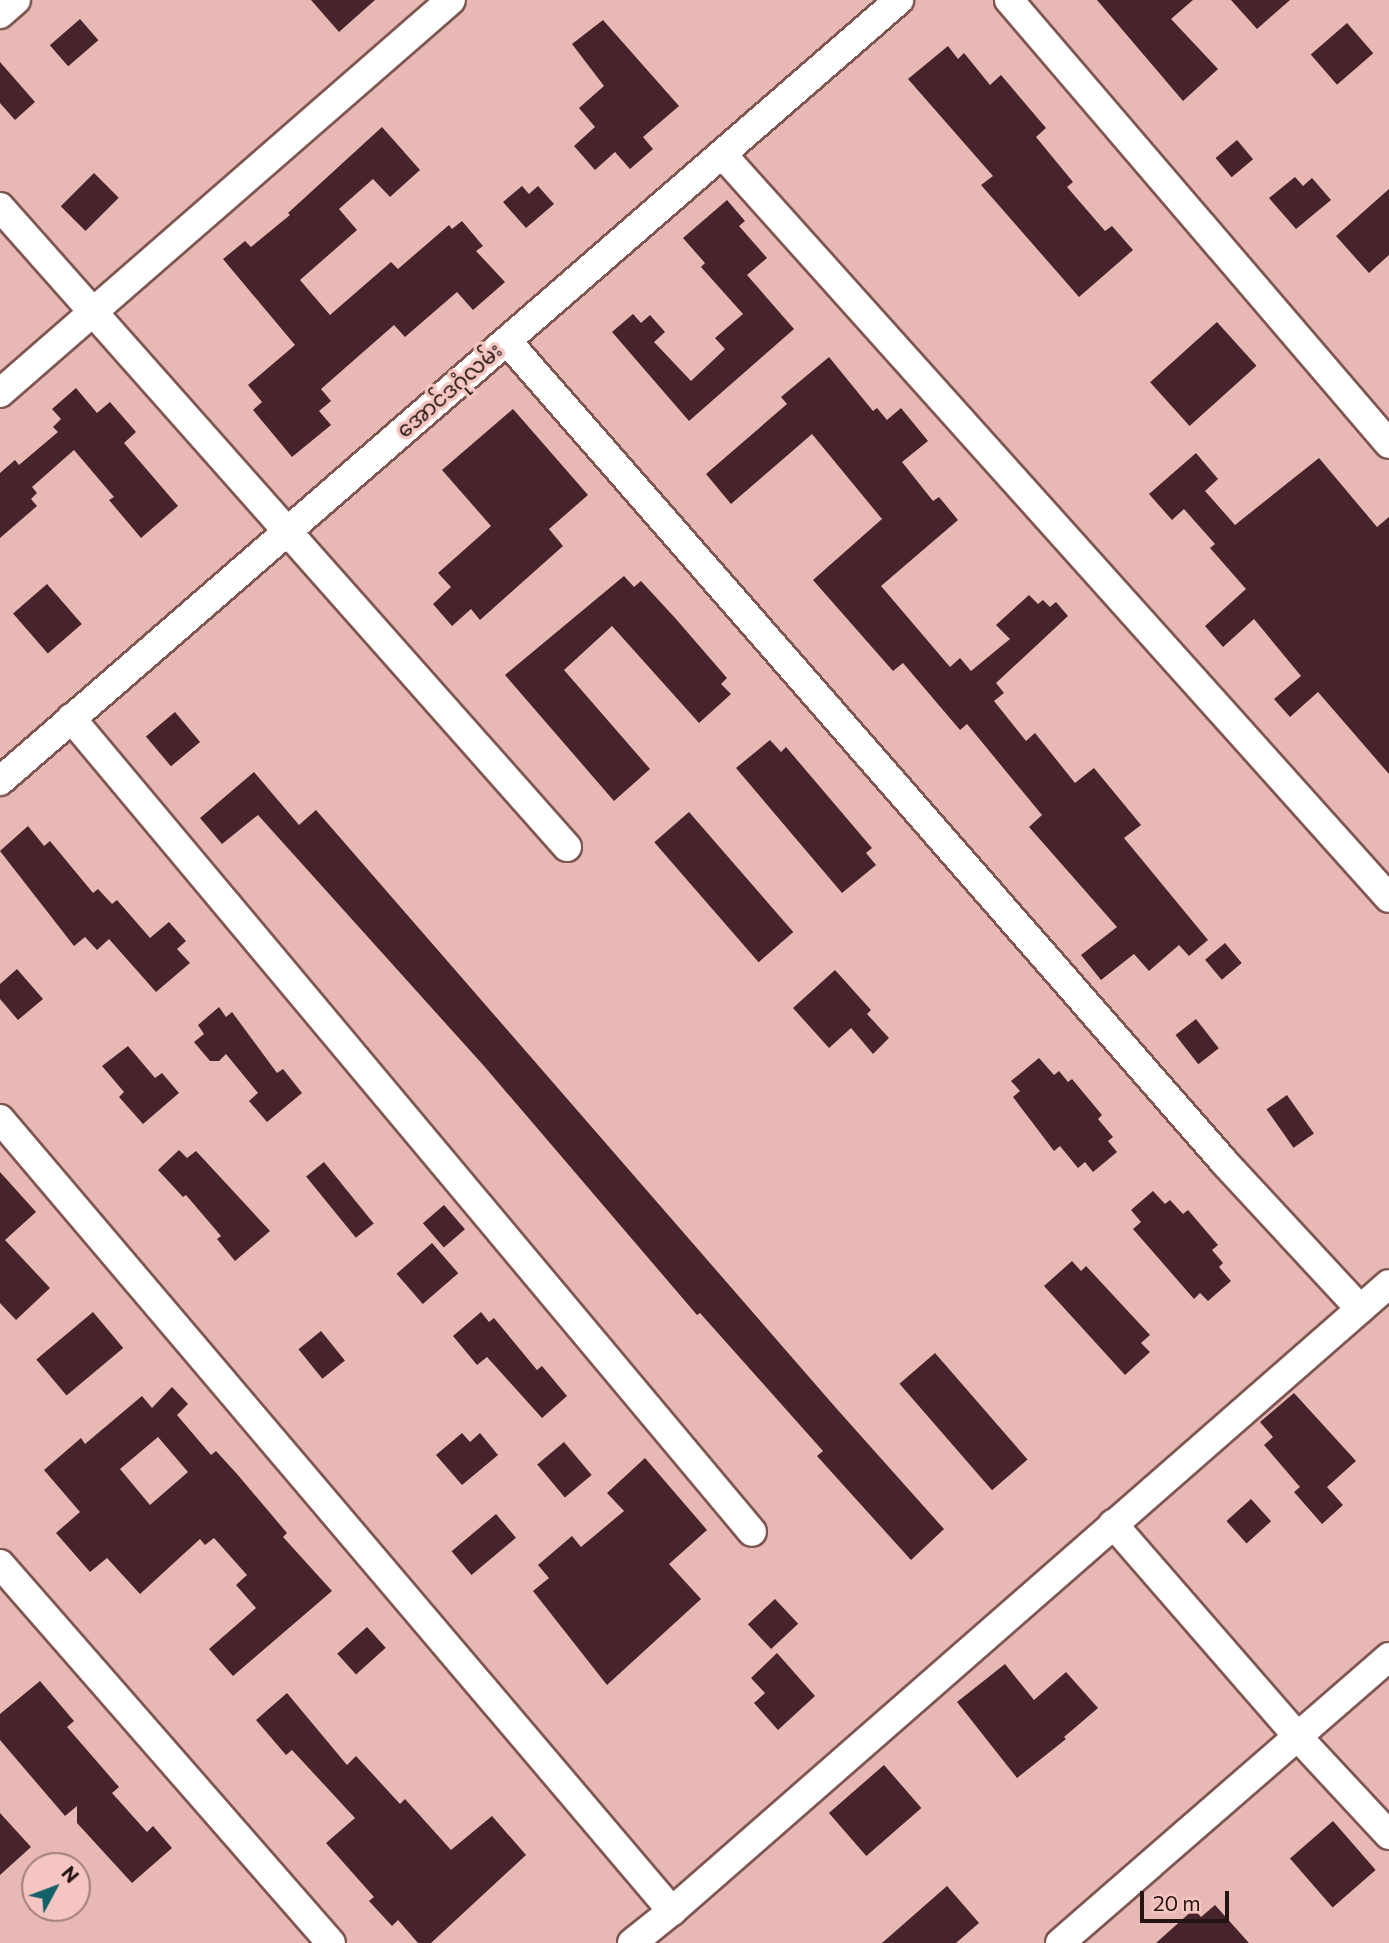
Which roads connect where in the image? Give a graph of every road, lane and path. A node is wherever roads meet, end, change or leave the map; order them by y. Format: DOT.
graph roads {
  1 [pos="16,0"];
  2 [pos="450,0"];
  3 [pos="899,0"];
  4 [pos="1009,0"];
  5 [pos="0,14"];
  6 [pos="722,154"];
  7 [pos="0,207"];
  8 [pos="94,313"];
  9 [pos="507,341"];
  10 [pos="0,393"];
  11 [pos="1389,444"];
  12 [pos="286,531"];
  13 [pos="71,718"];
  14 [pos="0,780"];
  15 [pos="568,847"];
  16 [pos="1389,898"];
  17 [pos="0,1119"];
  18 [pos="1389,1284"];
  19 [pos="1360,1309"];
  20 [pos="1113,1524"];
  21 [pos="752,1532"];
  22 [pos="0,1564"];
  23 [pos="1389,1657"];
  24 [pos="1297,1736"];
  25 [pos="1389,1835"];
  26 [pos="672,1911"];
  27 [pos="331,1943"];
  28 [pos="632,1943"];
  29 [pos="1060,1943"];
  1 -- 5 [label="street"];
  2 -- 8 [label="street"];
  3 -- 6 [label="street, အောင်ဒဂုံလမ်း"];
  4 -- 11 [label="street"];
  6 -- 9 [label="street, အောင်ဒဂုံလမ်း"];
  6 -- 16 [label="street"];
  7 -- 8 [label="street"];
  8 -- 10 [label="street"];
  8 -- 12 [label="street"];
  9 -- 12 [label="street, အောင်ဒဂုံလမ်း"];
  9 -- 19 [label="street"];
  12 -- 13 [label="street, အောင်ဒဂုံလမ်း"];
  12 -- 15 [label="street"];
  13 -- 14 [label="street, အောင်ဒဂုံလမ်း"];
  13 -- 21 [label="street"];
  17 -- 26 [label="street"];
  18 -- 19 [label="street"];
  19 -- 20 [label="street"];
  20 -- 24 [label="street"];
  20 -- 26 [label="street"];
  22 -- 27 [label="street"];
  23 -- 24 [label="street"];
  24 -- 25 [label="street"];
  24 -- 29 [label="street"];
  26 -- 28 [label="street"];
}
